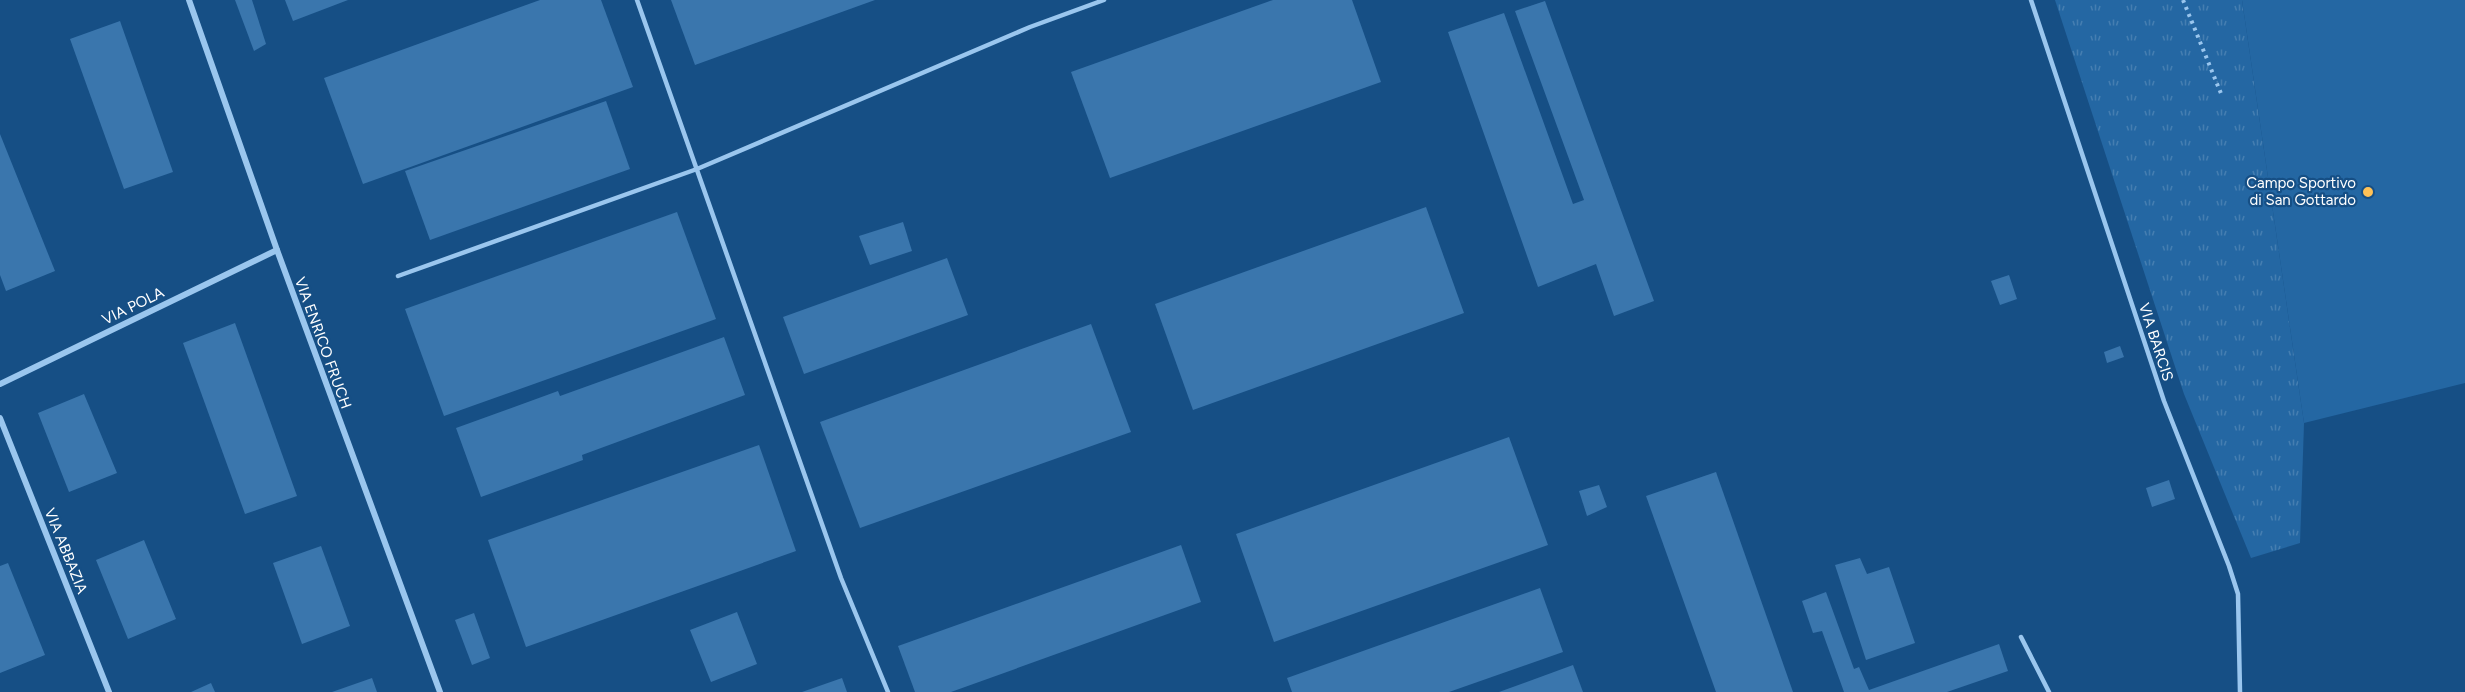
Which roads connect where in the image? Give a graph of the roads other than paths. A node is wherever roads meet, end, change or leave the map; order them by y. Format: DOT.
graph roads {
  1 [pos="189,0"];
  2 [pos="637,0"];
  3 [pos="1104,0"];
  4 [pos="2031,0"];
  5 [pos="697,169"];
  6 [pos="276,250"];
  7 [pos="398,276"];
  8 [pos="0,384"];
  9 [pos="0,418"];
  10 [pos="2021,637"];
  11 [pos="109,692"];
  12 [pos="440,692"];
  13 [pos="888,692"];
  14 [pos="2049,692"];
  15 [pos="2240,692"];
  1 -- 6 [label="street, VIA ENRICO FRUCH"];
  2 -- 5 [label="lane"];
  3 -- 5 [label="lane"];
  4 -- 15 [label="lane, VIA BARCIS"];
  5 -- 7 [label="lane"];
  5 -- 13 [label="lane"];
  6 -- 8 [label="street, VIA POLA"];
  6 -- 12 [label="street, VIA ENRICO FRUCH"];
  9 -- 11 [label="street, VIA ABBAZIA"];
  10 -- 14 [label="lane"];
}
